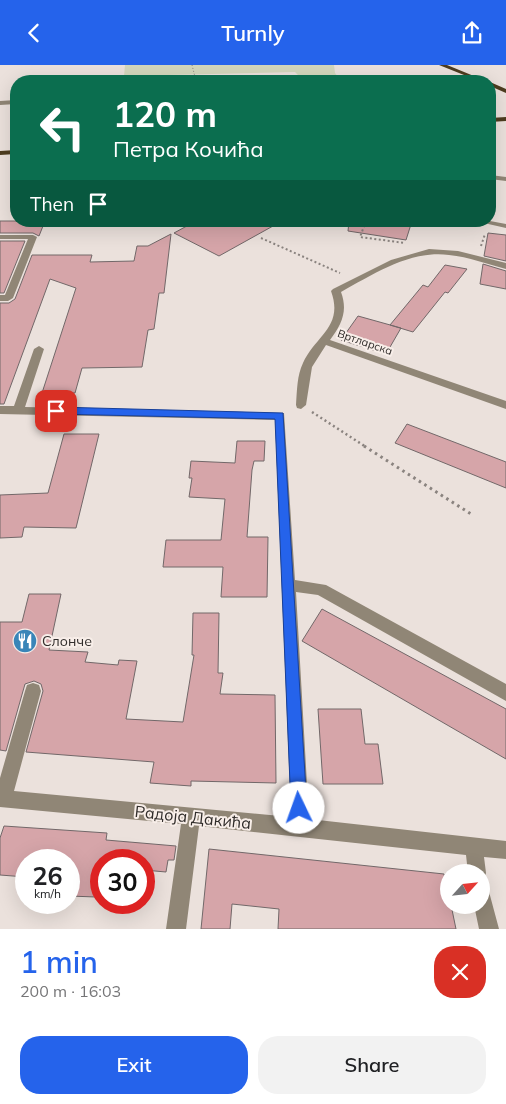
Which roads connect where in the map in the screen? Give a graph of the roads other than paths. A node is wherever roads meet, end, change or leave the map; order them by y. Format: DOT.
graph roads {
  1 [pos="442,65"];
  2 [pos="468,75"];
  3 [pos="0,237"];
  4 [pos="506,266"];
  5 [pos="0,298"];
  6 [pos="324,341"];
  7 [pos="39,349"];
  8 [pos="301,405"];
  9 [pos="506,405"];
  10 [pos="0,410"];
  11 [pos="18,410"];
  12 [pos="288,586"];
  13 [pos="33,691"];
  14 [pos="506,693"];
  15 [pos="2,798"];
  16 [pos="191,817"];
  17 [pos="300,827"];
  18 [pos="474,848"];
  19 [pos="506,850"];
  20 [pos="476,864"];
  21 [pos="485,914"];
  22 [pos="176,929"];
  23 [pos="489,929"];
  1 -- 2 [label="main road"];
  3 -- 5 [label="street"];
  4 -- 6 [label="street, Вртларска"];
  6 -- 8 [label="street"];
  6 -- 9 [label="street, Вртларска"];
  7 -- 11 [label="street"];
  10 -- 11 [label="street"];
  11 -- 12 [label="street"];
  12 -- 14 [label="street"];
  12 -- 17 [label="street"];
  13 -- 15 [label="street"];
  15 -- 16 [label="street, Радоја Дакића"];
  16 -- 17 [label="street, Радоја Дакића"];
  16 -- 22 [label="street"];
  17 -- 18 [label="street, Радоја Дакића"];
  18 -- 19 [label="street, Радоја Дакића"];
  18 -- 20 [label="street"];
  21 -- 23 [label="street"];
}
